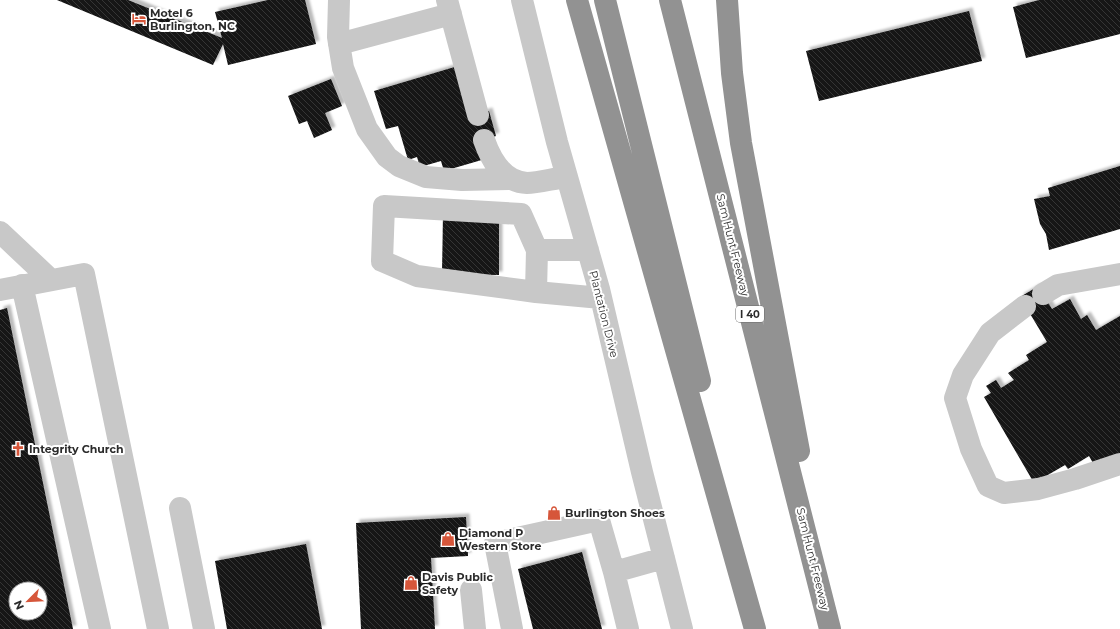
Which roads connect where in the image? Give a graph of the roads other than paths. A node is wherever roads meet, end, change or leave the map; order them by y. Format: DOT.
graph roads {
  1 [pos="339,0"];
  2 [pos="522,0"];
  3 [pos="577,0"];
  4 [pos="605,0"];
  5 [pos="670,0"];
  6 [pos="727,0"];
  7 [pos="451,14"];
  8 [pos="340,50"];
  9 [pos="478,114"];
  10 [pos="484,140"];
  11 [pos="567,177"];
  12 [pos="510,178"];
  13 [pos="0,232"];
  14 [pos="537,250"];
  15 [pos="588,250"];
  16 [pos="1120,274"];
  17 [pos="51,280"];
  18 [pos="22,285"];
  19 [pos="0,290"];
  20 [pos="536,292"];
  21 [pos="1043,294"];
  22 [pos="601,298"];
  23 [pos="1025,306"];
  24 [pos="1120,464"];
  25 [pos="180,508"];
  26 [pos="664,558"];
  27 [pos="614,572"];
  28 [pos="471,590"];
  29 [pos="100,629"];
  30 [pos="158,629"];
  31 [pos="204,629"];
  32 [pos="475,629"];
  33 [pos="512,629"];
  34 [pos="628,629"];
  35 [pos="682,629"];
  36 [pos="755,629"];
  37 [pos="762,629"];
  38 [pos="832,629"];
  1 -- 8 [label="street"];
  2 -- 11 [label="street, Plantation Drive"];
  3 -- 36 [label="highway"];
  4 -- 37 [label="highway"];
  5 -- 38 [label="highway, Sam Hunt Freeway / I 40"];
  6 -- 38 [label="highway"];
  7 -- 8 [label="street"];
  7 -- 9 [label="street"];
  8 -- 12 [label="street"];
  10 -- 12 [label="street"];
  11 -- 12 [label="street"];
  11 -- 15 [label="street, Plantation Drive"];
  13 -- 17 [label="street"];
  14 -- 15 [label="street"];
  14 -- 20 [label="street"];
  14 -- 20 [label="street"];
  15 -- 22 [label="street, Plantation Drive"];
  16 -- 21 [label="street"];
  17 -- 18 [label="street"];
  17 -- 30 [label="street"];
  18 -- 19 [label="street"];
  18 -- 29 [label="street"];
  20 -- 22 [label="street"];
  22 -- 26 [label="street, Plantation Drive"];
  23 -- 24 [label="street"];
  25 -- 31 [label="street"];
  26 -- 27 [label="street"];
  26 -- 35 [label="street, Plantation Drive"];
  27 -- 33 [label="street"];
  27 -- 34 [label="street"];
  28 -- 32 [label="street"];
}
